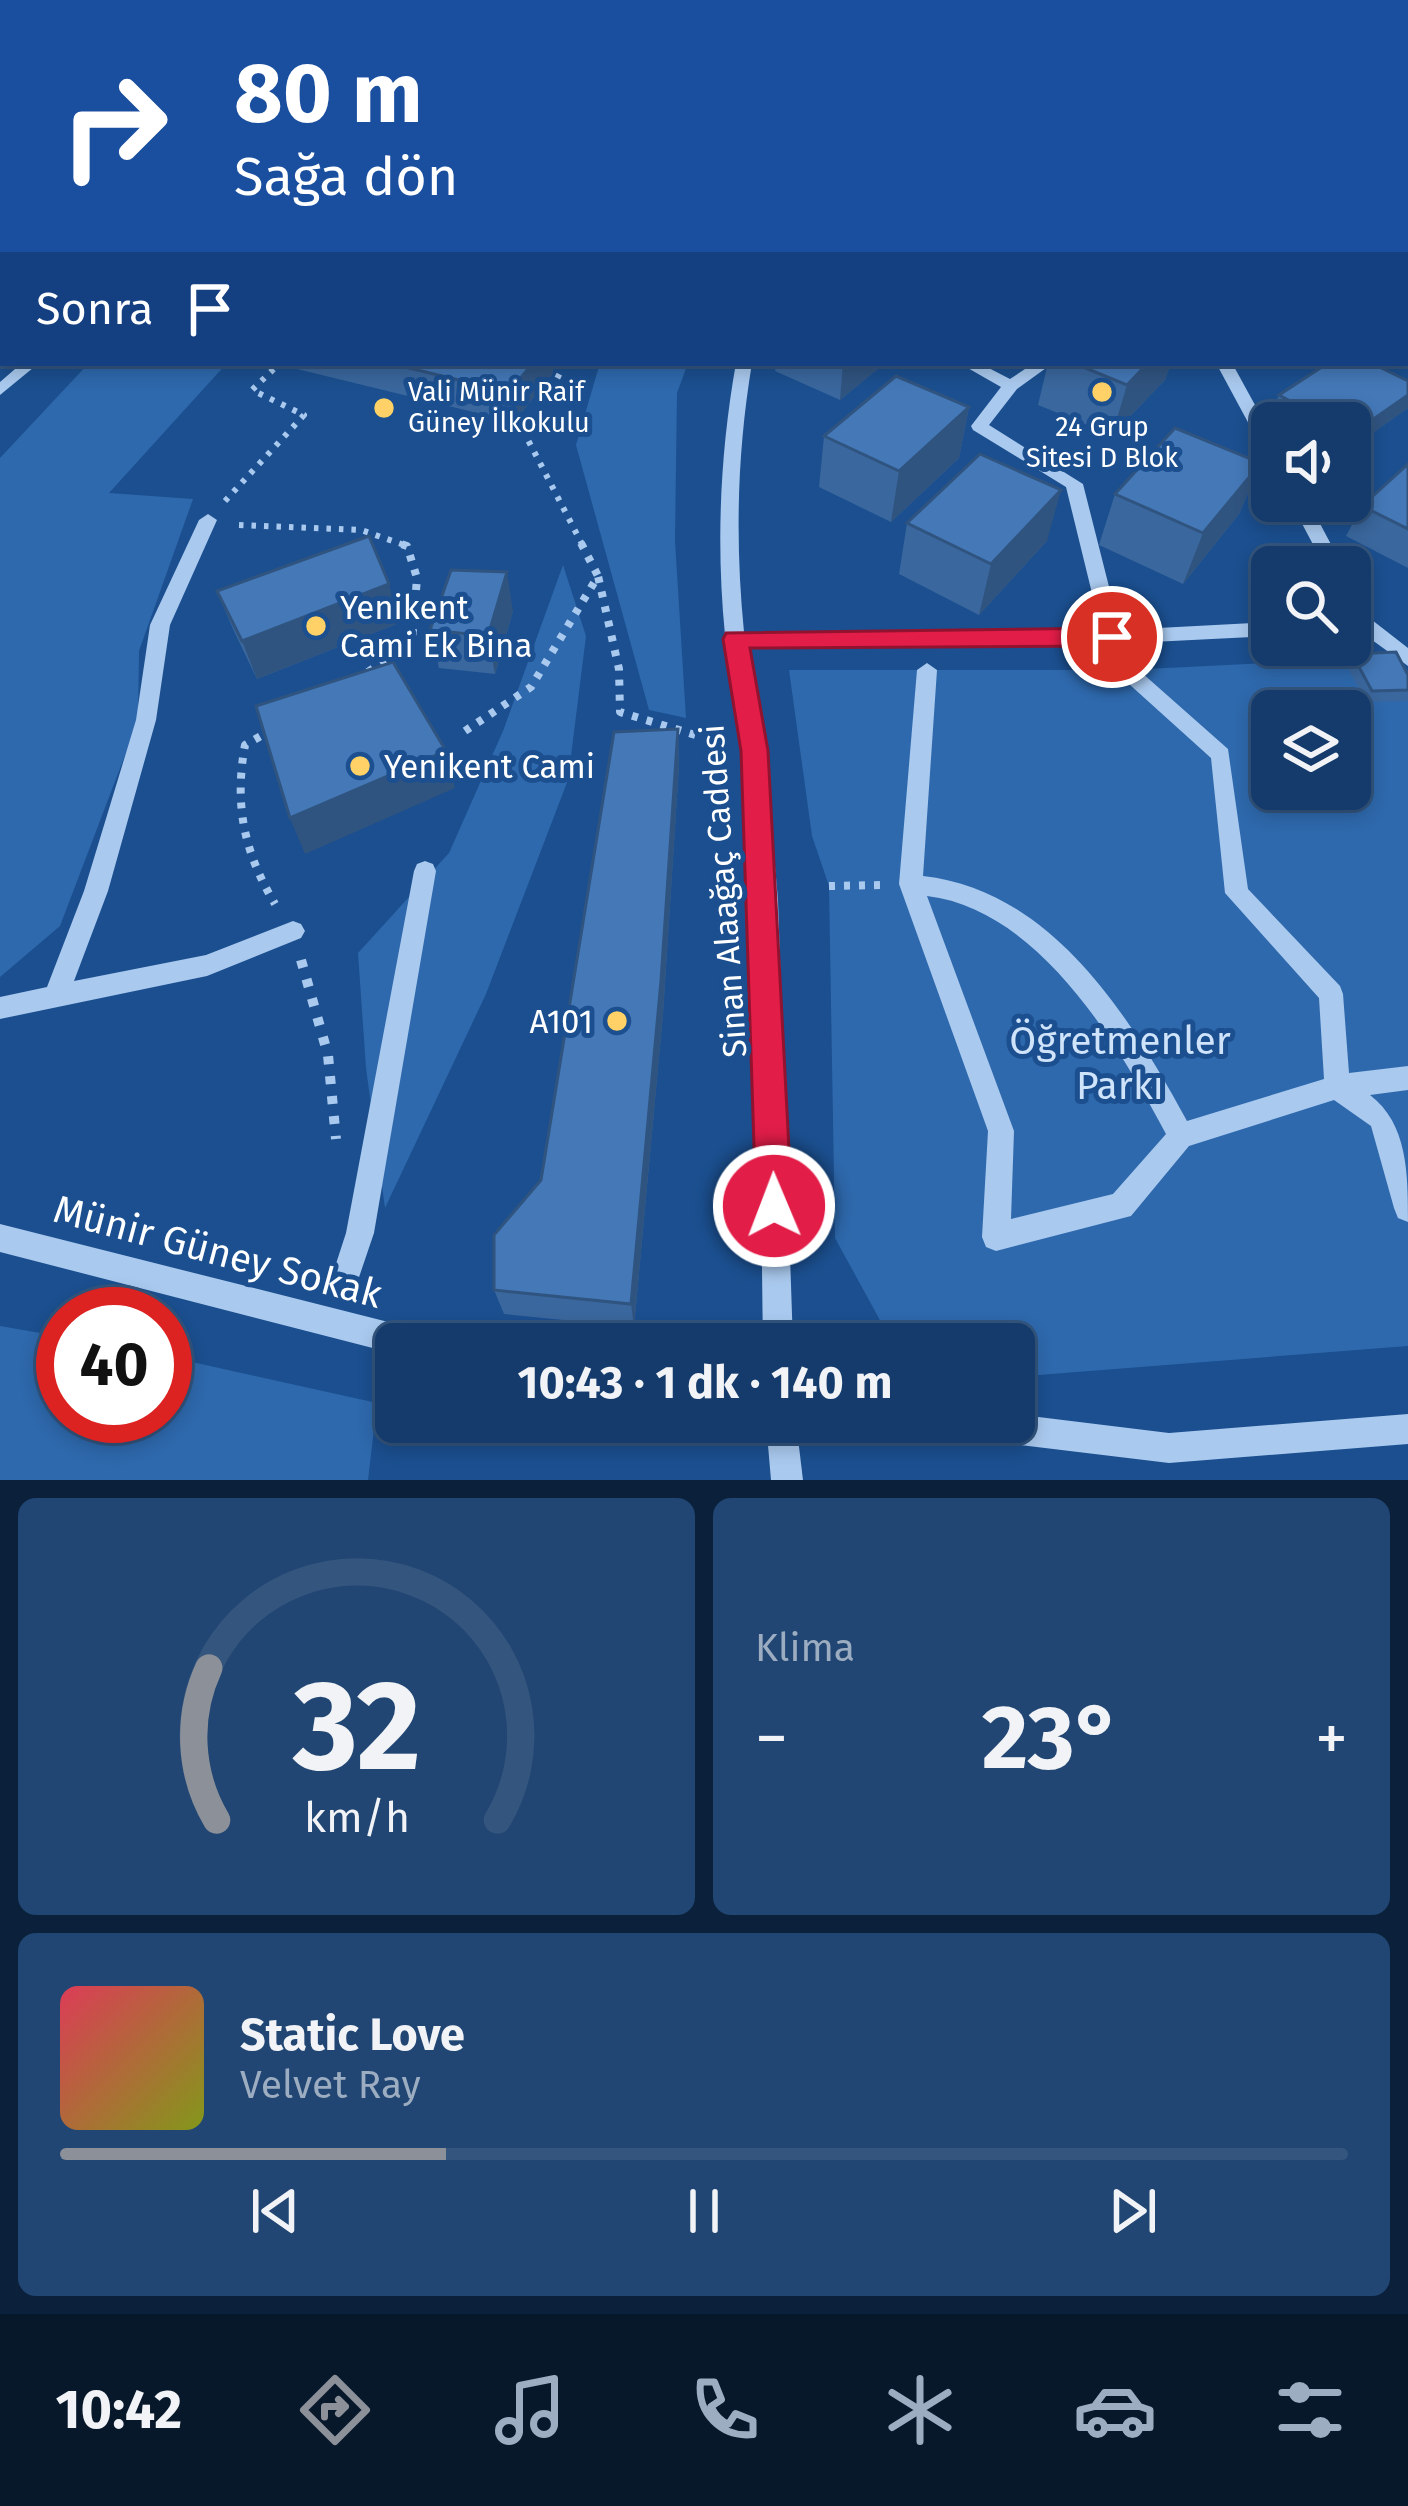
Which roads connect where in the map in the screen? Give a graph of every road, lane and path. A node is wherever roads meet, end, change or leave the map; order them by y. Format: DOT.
graph roads {
  1 [pos="28,366"];
  2 [pos="277,366"];
  3 [pos="563,366"];
  4 [pos="744,366"];
  5 [pos="973,366"];
  6 [pos="1041,366"];
  7 [pos="1226,366"];
  8 [pos="1011,386"];
  9 [pos="0,390"];
  10 [pos="1251,413"];
  11 [pos="208,520"];
  12 [pos="598,576"];
  13 [pos="1251,630"];
  14 [pos="1371,634"];
  15 [pos="1112,637"];
  16 [pos="735,639"];
  17 [pos="1408,658"];
  18 [pos="927,670"];
  19 [pos="1126,670"];
  20 [pos="353,682"];
  21 [pos="281,725"];
  22 [pos="465,731"];
  23 [pos="754,751"];
  24 [pos="425,871"];
  25 [pos="911,884"];
  26 [pos="829,886"];
  27 [pos="293,931"];
  28 [pos="56,996"];
  29 [pos="0,1008"];
  30 [pos="1408,1078"];
  31 [pos="1337,1087"];
  32 [pos="1181,1136"];
  33 [pos="337,1144"];
  34 [pos="1408,1208"];
  35 [pos="0,1238"];
  36 [pos="345,1279"];
  37 [pos="777,1323"];
  38 [pos="375,1334"];
  39 [pos="1408,1429"];
  40 [pos="1035,1432"];
  41 [pos="783,1443"];
  42 [pos="787,1480"];
  1 -- 9 [label="street"];
  2 -- 11 [label="path"];
  3 -- 12 [label="path"];
  4 -- 16 [label="street, Sinan Alaağaç Caddesi"];
  5 -- 8 [label="street"];
  6 -- 8 [label="street"];
  7 -- 10 [label="street"];
  8 -- 15 [label="street"];
  11 -- 20 [label="path"];
  11 -- 28 [label="street"];
  12 -- 22 [label="path"];
  12 -- 23 [label="path"];
  13 -- 15 [label="street"];
  14 -- 17 [label="street"];
  15 -- 16 [label="street"];
  16 -- 23 [label="street, Sinan Alaağaç Caddesi"];
  18 -- 25 [label="street"];
  19 -- 31 [label="street"];
  21 -- 27 [label="path"];
  23 -- 37 [label="street, Sinan Alaağaç Caddesi"];
  24 -- 36 [label="street"];
  25 -- 26 [label="path"];
  25 -- 32 [label="street"];
  25 -- 32 [label="street"];
  27 -- 28 [label="street"];
  27 -- 33 [label="path"];
  28 -- 29 [label="street"];
  30 -- 31 [label="street"];
  31 -- 32 [label="street"];
  31 -- 34 [label="street"];
  35 -- 38 [label="street, Münir Güney Sokak"];
  39 -- 40 [label="street"];
  41 -- 42 [label="street"];
}
